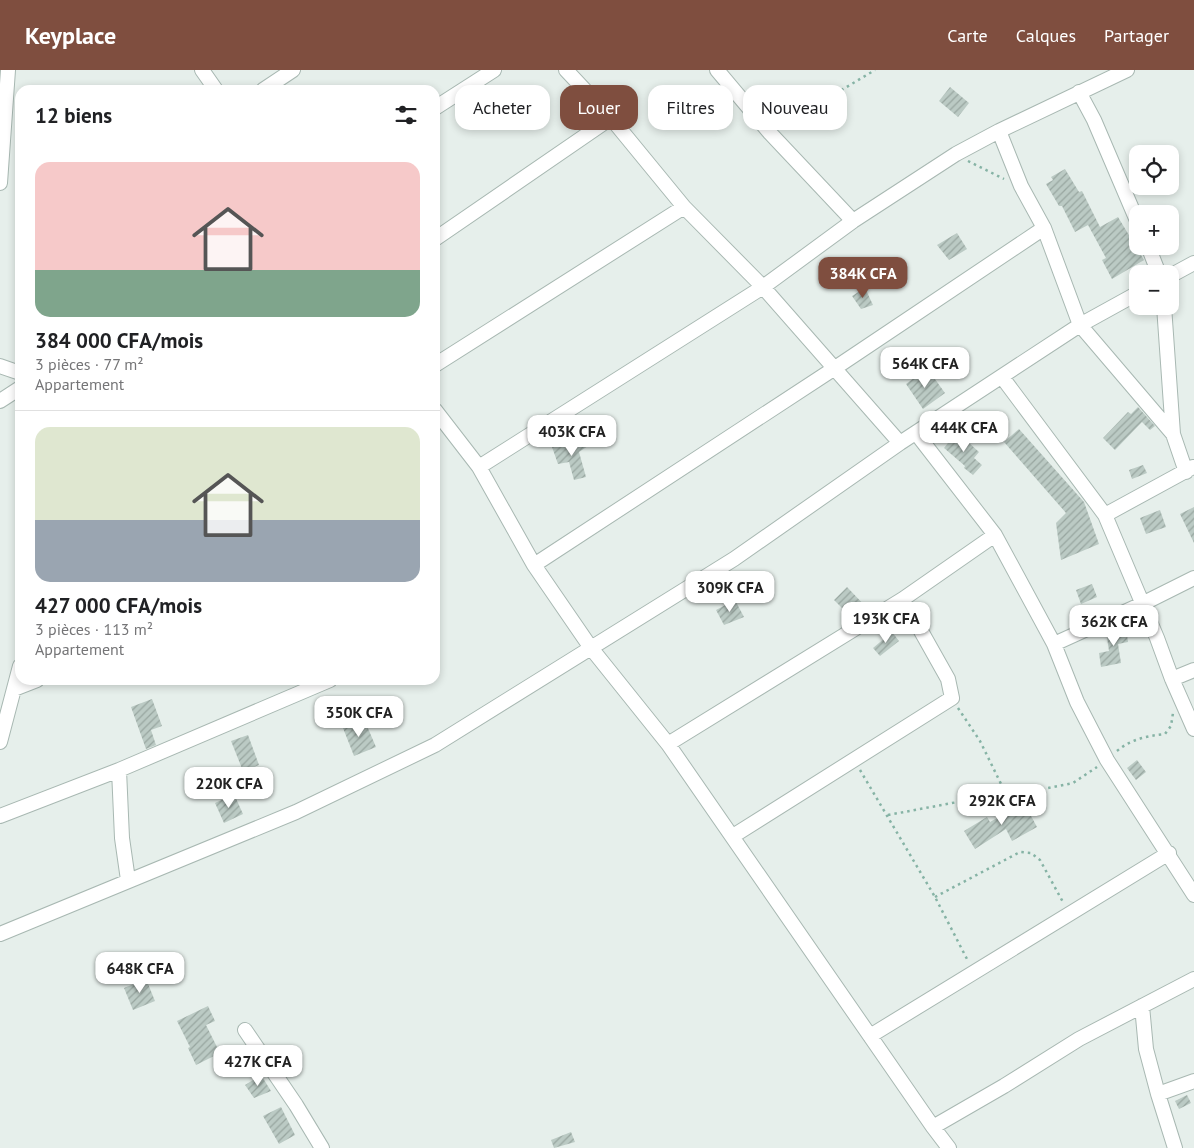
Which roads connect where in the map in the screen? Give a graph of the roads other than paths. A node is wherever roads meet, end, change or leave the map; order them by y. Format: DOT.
graph roads {
  1 [pos="202,70"];
  2 [pos="293,70"];
  3 [pos="494,70"];
  4 [pos="566,70"];
  5 [pos="717,70"];
  6 [pos="1127,70"];
  7 [pos="5,78"];
  8 [pos="212,85"];
  9 [pos="270,85"];
  10 [pos="580,85"];
  11 [pos="1079,92"];
  12 [pos="440,105"];
  13 [pos="594,130"];
  14 [pos="621,130"];
  15 [pos="1000,130"];
  16 [pos="0,184"];
  17 [pos="1131,205"];
  18 [pos="684,207"];
  19 [pos="853,221"];
  20 [pos="1044,228"];
  21 [pos="440,236"];
  22 [pos="1194,263"];
  23 [pos="1179,271"];
  24 [pos="763,287"];
  25 [pos="1129,298"];
  26 [pos="1165,315"];
  27 [pos="1080,326"];
  28 [pos="440,361"];
  29 [pos="0,366"];
  30 [pos="835,368"];
  31 [pos="15,372"];
  32 [pos="1002,377"];
  33 [pos="15,391"];
  34 [pos="0,401"];
  35 [pos="440,416"];
  36 [pos="916,433"];
  37 [pos="1173,434"];
  38 [pos="900,443"];
  39 [pos="479,467"];
  40 [pos="1190,469"];
  41 [pos="1105,515"];
  42 [pos="995,535"];
  43 [pos="534,565"];
  44 [pos="1194,578"];
  45 [pos="903,599"];
  46 [pos="1142,604"];
  47 [pos="1054,644"];
  48 [pos="591,648"];
  49 [pos="1194,670"];
  50 [pos="1172,679"];
  51 [pos="15,685"];
  52 [pos="24,685"];
  53 [pos="318,685"];
  54 [pos="14,689"];
  55 [pos="1194,729"];
  56 [pos="0,742"];
  57 [pos="668,744"];
  58 [pos="119,770"];
  59 [pos="0,816"];
  60 [pos="733,836"];
  61 [pos="1169,853"];
  62 [pos="128,880"];
  63 [pos="1194,895"];
  64 [pos="0,934"];
  65 [pos="1194,979"];
  66 [pos="1142,1006"];
  67 [pos="245,1030"];
  68 [pos="870,1036"];
  69 [pos="1194,1081"];
  70 [pos="1158,1094"];
  71 [pos="933,1127"];
  72 [pos="322,1148"];
  73 [pos="949,1148"];
  74 [pos="1175,1148"];
  1 -- 8 [label="street"];
  2 -- 9 [label="street"];
  3 -- 12 [label="street"];
  4 -- 10 [label="street"];
  5 -- 19 [label="street"];
  6 -- 11 [label="street"];
  7 -- 16 [label="street"];
  11 -- 15 [label="street"];
  11 -- 17 [label="street"];
  13 -- 21 [label="street"];
  14 -- 18 [label="street"];
  15 -- 19 [label="street"];
  15 -- 20 [label="street"];
  18 -- 24 [label="street"];
  18 -- 28 [label="street"];
  19 -- 24 [label="street"];
  20 -- 27 [label="street"];
  20 -- 30 [label="street"];
  22 -- 23 [label="street"];
  24 -- 30 [label="street"];
  24 -- 39 [label="street"];
  25 -- 27 [label="street"];
  26 -- 37 [label="street"];
  27 -- 32 [label="street"];
  27 -- 37 [label="street"];
  29 -- 31 [label="street"];
  30 -- 38 [label="street"];
  30 -- 43 [label="street"];
  32 -- 36 [label="street"];
  32 -- 41 [label="street"];
  33 -- 34 [label="street"];
  35 -- 39 [label="street"];
  36 -- 38 [label="street"];
  36 -- 42 [label="street"];
  37 -- 40 [label="street"];
  38 -- 48 [label="street"];
  39 -- 43 [label="street"];
  40 -- 41 [label="street"];
  41 -- 46 [label="street"];
  42 -- 45 [label="street"];
  42 -- 47 [label="street"];
  43 -- 48 [label="street"];
  44 -- 46 [label="street"];
  45 -- 57 [label="street"];
  45 -- 60 [label="street"];
  46 -- 47 [label="street"];
  46 -- 50 [label="street"];
  47 -- 61 [label="street"];
  48 -- 57 [label="street"];
  48 -- 62 [label="street"];
  49 -- 50 [label="street"];
  50 -- 55 [label="street"];
  51 -- 54 [label="street"];
  52 -- 54 [label="street"];
  53 -- 58 [label="street"];
  54 -- 56 [label="street"];
  57 -- 60 [label="street"];
  58 -- 59 [label="street"];
  58 -- 62 [label="street"];
  60 -- 68 [label="street"];
  61 -- 63 [label="street"];
  61 -- 68 [label="street"];
  62 -- 64 [label="street"];
  65 -- 66 [label="street"];
  66 -- 70 [label="street"];
  66 -- 71 [label="street"];
  67 -- 72 [label="street"];
  68 -- 71 [label="street"];
  69 -- 70 [label="street"];
  70 -- 74 [label="street"];
  71 -- 73 [label="street"];
}
